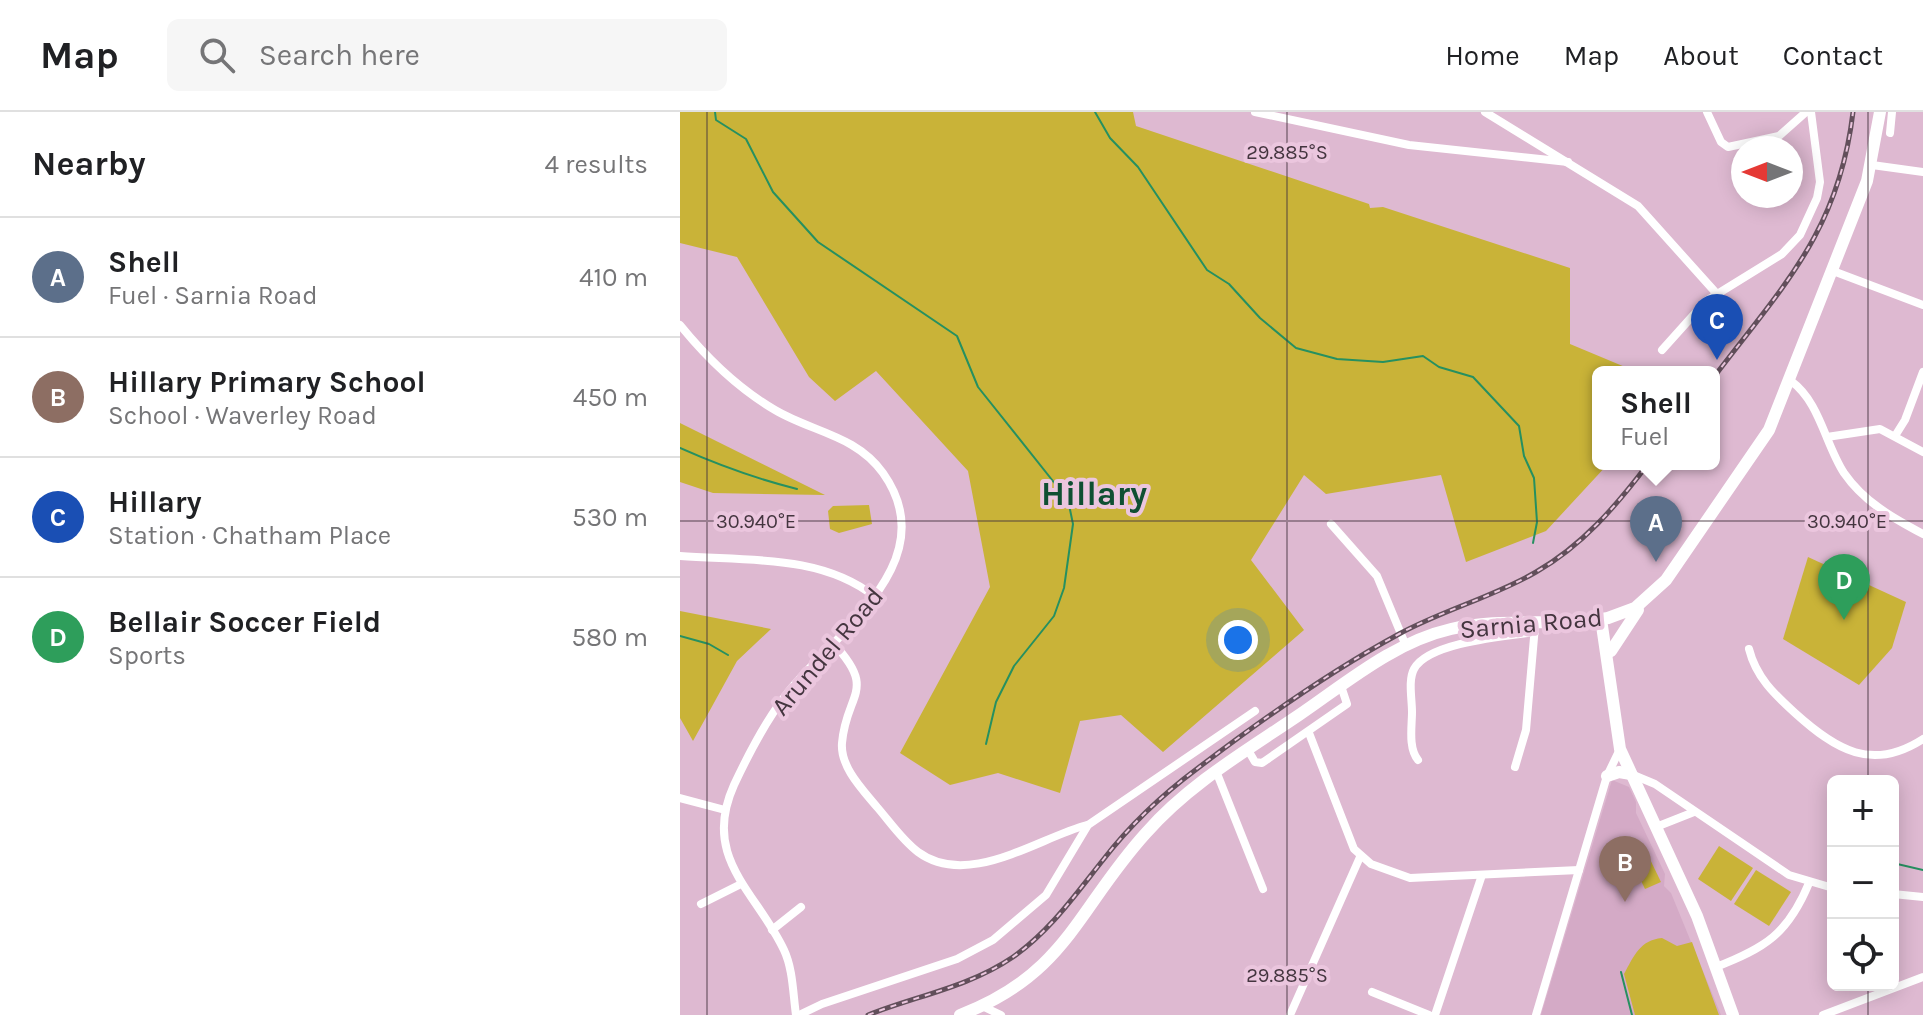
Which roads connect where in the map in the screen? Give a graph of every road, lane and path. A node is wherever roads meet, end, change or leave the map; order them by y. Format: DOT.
graph roads {
  1 [pos="1255,112"];
  2 [pos="1485,112"];
  3 [pos="1707,112"];
  4 [pos="1809,112"];
  5 [pos="1880,112"];
  6 [pos="1892,112"];
  7 [pos="1890,133"];
  8 [pos="1568,162"];
  9 [pos="1872,165"];
  10 [pos="1923,172"];
  11 [pos="1833,271"];
  12 [pos="1717,294"];
  13 [pos="1923,305"];
  14 [pos="680,325"];
  15 [pos="1662,350"];
  16 [pos="1923,372"];
  17 [pos="1791,381"];
  18 [pos="1895,436"];
  19 [pos="1827,437"];
  20 [pos="1923,452"];
  21 [pos="1331,524"];
  22 [pos="1923,534"];
  23 [pos="680,556"];
  24 [pos="875,597"];
  25 [pos="1645,601"];
  26 [pos="1604,619"];
  27 [pos="1535,627"];
  28 [pos="833,643"];
  29 [pos="1406,646"];
  30 [pos="1749,649"];
  31 [pos="1611,651"];
  32 [pos="1610,684"];
  33 [pos="1341,686"];
  34 [pos="1255,711"];
  35 [pos="1309,733"];
  36 [pos="1923,739"];
  37 [pos="1620,749"];
  38 [pos="1248,750"];
  39 [pos="1418,760"];
  40 [pos="1515,767"];
  41 [pos="1216,771"];
  42 [pos="1631,774"];
  43 [pos="1607,776"];
  44 [pos="680,798"];
  45 [pos="725,810"];
  46 [pos="1694,812"];
  47 [pos="1088,825"];
  48 [pos="1656,827"];
  49 [pos="1360,857"];
  50 [pos="1579,870"];
  51 [pos="1482,875"];
  52 [pos="1809,883"];
  53 [pos="741,884"];
  54 [pos="1827,887"];
  55 [pos="1263,889"];
  56 [pos="1899,895"];
  57 [pos="1923,897"];
  58 [pos="701,904"];
  59 [pos="801,907"];
  60 [pos="772,930"];
  61 [pos="1716,967"];
  62 [pos="1923,977"];
  63 [pos="1372,992"];
  64 [pos="982,1006"];
  65 [pos="798,1015"];
  66 [pos="960,1015"];
  67 [pos="1001,1015"];
  68 [pos="1290,1015"];
  69 [pos="1429,1015"];
  70 [pos="1435,1015"];
  71 [pos="1536,1015"];
  72 [pos="1733,1015"];
  73 [pos="1823,1015"];
  1 -- 8 [label="street"];
  2 -- 8 [label="street"];
  3 -- 4 [label="street"];
  4 -- 12 [label="street"];
  5 -- 9 [label="main road, Sarnia Road"];
  6 -- 7 [label="street"];
  8 -- 12 [label="street"];
  9 -- 10 [label="street"];
  9 -- 11 [label="main road, Sarnia Road"];
  11 -- 13 [label="street"];
  11 -- 17 [label="main road, Sarnia Road"];
  12 -- 15 [label="street"];
  14 -- 24 [label="street, Arundel Road"];
  16 -- 18 [label="street"];
  17 -- 19 [label="street"];
  17 -- 25 [label="main road, Sarnia Road"];
  18 -- 19 [label="street"];
  18 -- 20 [label="street"];
  19 -- 22 [label="street"];
  21 -- 29 [label="street"];
  23 -- 24 [label="street"];
  24 -- 28 [label="street, Arundel Road"];
  25 -- 26 [label="main road, Sarnia Road"];
  25 -- 31 [label="main road"];
  26 -- 27 [label="main road, Sarnia Road"];
  26 -- 31 [label="main road"];
  26 -- 32 [label="main road"];
  27 -- 29 [label="main road, Sarnia Road"];
  27 -- 39 [label="street"];
  27 -- 40 [label="street"];
  28 -- 45 [label="street, Arundel Road"];
  28 -- 47 [label="street"];
  29 -- 33 [label="main road, Sarnia Road"];
  30 -- 36 [label="street"];
  31 -- 32 [label="main road"];
  32 -- 37 [label="main road"];
  33 -- 35 [label="street"];
  33 -- 38 [label="main road, Sarnia Road"];
  34 -- 47 [label="street"];
  35 -- 38 [label="street"];
  35 -- 49 [label="street"];
  37 -- 42 [label="main road"];
  37 -- 43 [label="street"];
  38 -- 41 [label="main road, Sarnia Road"];
  41 -- 55 [label="street"];
  41 -- 64 [label="main road, Sarnia Road"];
  42 -- 43 [label="main road"];
  42 -- 46 [label="street"];
  42 -- 48 [label="main road"];
  43 -- 50 [label="street"];
  44 -- 45 [label="street"];
  45 -- 53 [label="street, Arundel Road"];
  46 -- 48 [label="street"];
  46 -- 52 [label="street"];
  47 -- 65 [label="street"];
  48 -- 61 [label="main road"];
  49 -- 51 [label="street"];
  49 -- 68 [label="street"];
  50 -- 51 [label="street"];
  50 -- 71 [label="street"];
  51 -- 70 [label="street"];
  52 -- 54 [label="street"];
  52 -- 61 [label="street"];
  53 -- 58 [label="street"];
  53 -- 60 [label="street, Arundel Road"];
  56 -- 57 [label="street"];
  59 -- 60 [label="street"];
  60 -- 65 [label="street, Arundel Road"];
  61 -- 72 [label="main road"];
  62 -- 73 [label="street"];
  63 -- 69 [label="street"];
  64 -- 66 [label="main road, Sarnia Road"];
  64 -- 67 [label="street"];
}
